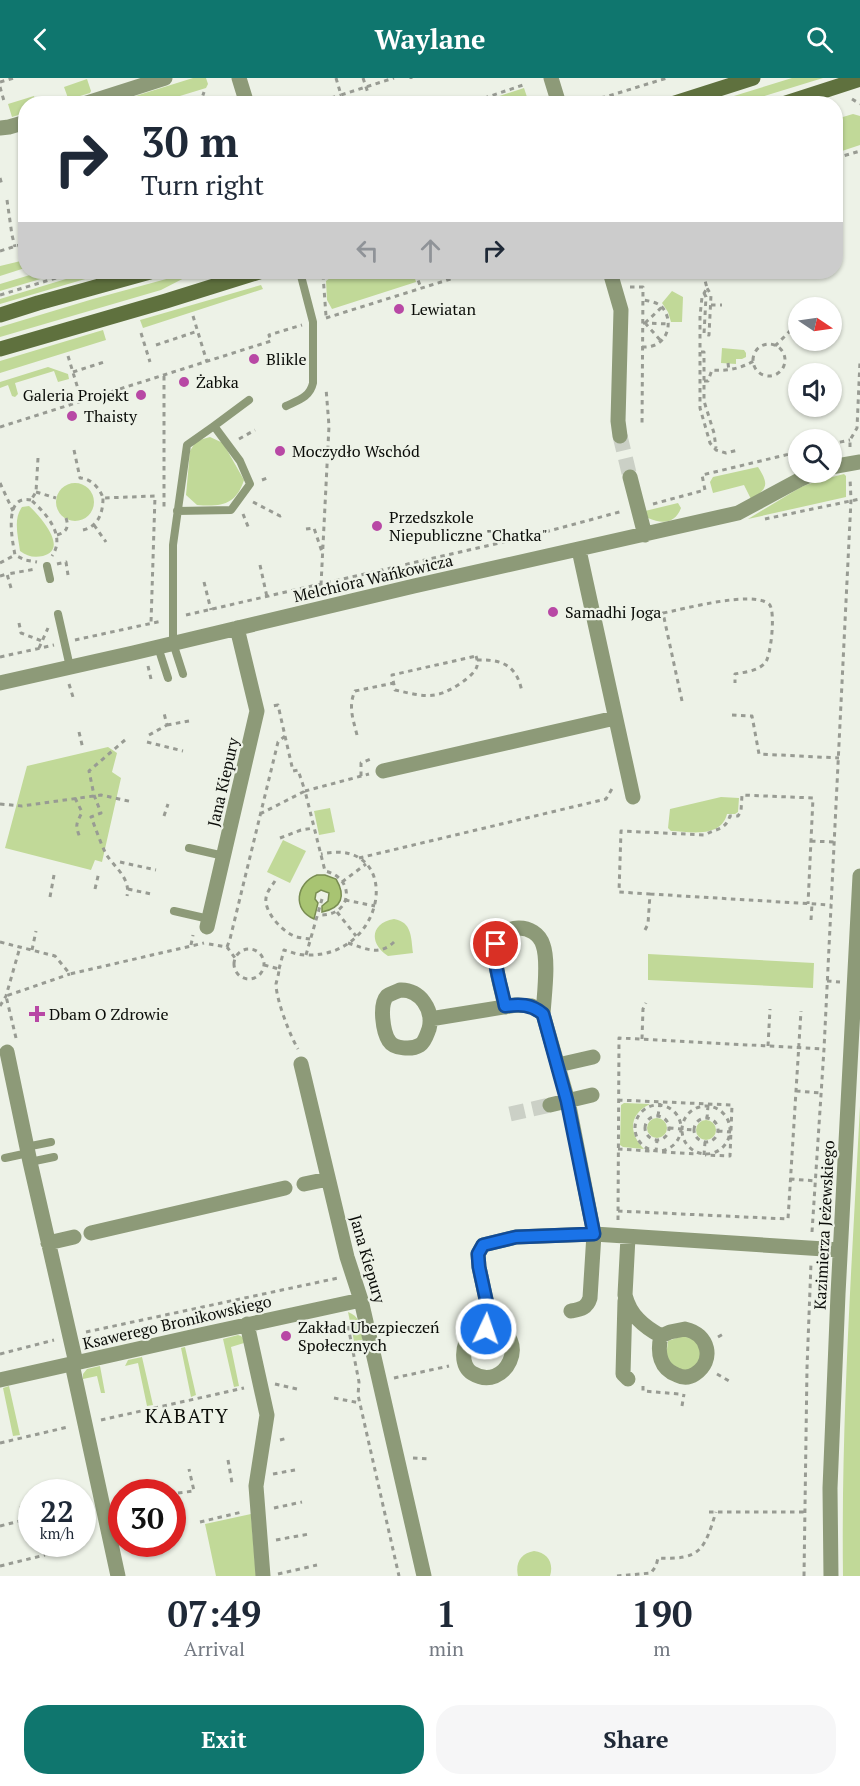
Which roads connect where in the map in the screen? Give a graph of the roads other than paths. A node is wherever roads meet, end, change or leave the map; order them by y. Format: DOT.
graph roads {
  1 [pos="165,78"];
  2 [pos="239,78"];
  3 [pos="551,78"];
  4 [pos="753,78"];
  5 [pos="860,79"];
  6 [pos="108,96"];
  7 [pos="245,96"];
  8 [pos="557,96"];
  9 [pos="697,96"];
  10 [pos="808,96"];
  11 [pos="18,124"];
  12 [pos="0,128"];
  13 [pos="125,279"];
  14 [pos="237,279"];
  15 [pos="302,279"];
  16 [pos="612,279"];
  17 [pos="0,315"];
  18 [pos="0,349"];
  19 [pos="249,400"];
  20 [pos="286,406"];
  21 [pos="214,426"];
  22 [pos="620,436"];
  23 [pos="630,477"];
  24 [pos="794,483"];
  25 [pos="177,511"];
  26 [pos="645,535"];
  27 [pos="579,550"];
  28 [pos="45,564"];
  29 [pos="50,579"];
  30 [pos="58,614"];
  31 [pos="237,628"];
  32 [pos="173,643"];
  33 [pos="158,647"];
  34 [pos="69,673"];
  35 [pos="183,674"];
  36 [pos="168,678"];
  37 [pos="0,683"];
  38 [pos="615,718"];
  39 [pos="383,771"];
  40 [pos="633,797"];
  41 [pos="189,848"];
  42 [pos="224,856"];
  43 [pos="860,876"];
  44 [pos="174,911"];
  45 [pos="208,923"];
  46 [pos="505,1006"];
  47 [pos="543,1014"];
  48 [pos="430,1019"];
  49 [pos="7,1052"];
  50 [pos="593,1057"];
  51 [pos="301,1064"];
  52 [pos="558,1065"];
  53 [pos="592,1095"];
  54 [pos="567,1101"];
  55 [pos="550,1105"];
  56 [pos="51,1142"];
  57 [pos="28,1154"];
  58 [pos="54,1156"];
  59 [pos="5,1158"];
  60 [pos="328,1179"];
  61 [pos="304,1184"];
  62 [pos="285,1188"];
  63 [pos="91,1233"];
  64 [pos="594,1234"];
  65 [pos="74,1237"];
  66 [pos="628,1237"];
  67 [pos="48,1243"];
  68 [pos="840,1250"];
  69 [pos="625,1294"];
  70 [pos="362,1300"];
  71 [pos="572,1311"];
  72 [pos="247,1324"];
  73 [pos="492,1327"];
  74 [pos="661,1336"];
  75 [pos="74,1363"];
  76 [pos="628,1379"];
  77 [pos="0,1380"];
  78 [pos="270,1575"];
  79 [pos="118,1576"];
  80 [pos="424,1576"];
  81 [pos="831,1576"];
  1 -- 6 [label="street"];
  2 -- 7 [label="street"];
  3 -- 8 [label="street"];
  4 -- 9 [label="street"];
  5 -- 10 [label="street"];
  11 -- 12 [label="street"];
  13 -- 17 [label="street"];
  14 -- 18 [label="street"];
  15 -- 20 [label="lane"];
  16 -- 22 [label="street"];
  19 -- 21 [label="lane"];
  21 -- 25 [label="lane"];
  21 -- 25 [label="lane"];
  23 -- 26 [label="street"];
  24 -- 26 [label="street, Melchiora Wańkowicza"];
  25 -- 32 [label="lane"];
  26 -- 27 [label="street, Melchiora Wańkowicza"];
  27 -- 31 [label="street, Melchiora Wańkowicza"];
  27 -- 38 [label="street"];
  28 -- 29 [label="lane"];
  30 -- 34 [label="lane"];
  31 -- 32 [label="street, Melchiora Wańkowicza"];
  31 -- 42 [label="street, Jana Kiepury"];
  32 -- 33 [label="street, Melchiora Wańkowicza"];
  32 -- 35 [label="lane"];
  33 -- 34 [label="street, Melchiora Wańkowicza"];
  33 -- 36 [label="lane"];
  34 -- 37 [label="street, Melchiora Wańkowicza"];
  38 -- 39 [label="street"];
  38 -- 40 [label="street"];
  41 -- 42 [label="lane"];
  42 -- 45 [label="street, Jana Kiepury"];
  43 -- 68 [label="street, Kazimierza Jeżewskiego"];
  44 -- 45 [label="lane"];
  46 -- 47 [label="street"];
  46 -- 47 [label="street"];
  46 -- 48 [label="street"];
  47 -- 52 [label="street"];
  49 -- 57 [label="street"];
  50 -- 52 [label="street"];
  51 -- 60 [label="street, Jana Kiepury"];
  52 -- 54 [label="street"];
  53 -- 54 [label="street"];
  54 -- 55 [label="street"];
  54 -- 64 [label="street"];
  56 -- 57 [label="lane"];
  57 -- 58 [label="lane"];
  57 -- 59 [label="lane"];
  57 -- 67 [label="street"];
  60 -- 61 [label="street"];
  60 -- 70 [label="street, Jana Kiepury"];
  62 -- 63 [label="street"];
  64 -- 66 [label="street"];
  64 -- 71 [label="street"];
  64 -- 73 [label="street"];
  65 -- 67 [label="street"];
  66 -- 68 [label="street"];
  66 -- 69 [label="street"];
  67 -- 75 [label="street"];
  68 -- 81 [label="street, Kazimierza Jeżewskiego"];
  69 -- 74 [label="street"];
  69 -- 76 [label="street"];
  70 -- 72 [label="street, Ksawerego Bronikowskiego"];
  70 -- 80 [label="street, Jana Kiepury"];
  72 -- 75 [label="street, Ksawerego Bronikowskiego"];
  72 -- 78 [label="street"];
  73 -- 73 [label="street"];
  75 -- 77 [label="street, Ksawerego Bronikowskiego"];
  75 -- 79 [label="street"];
}
